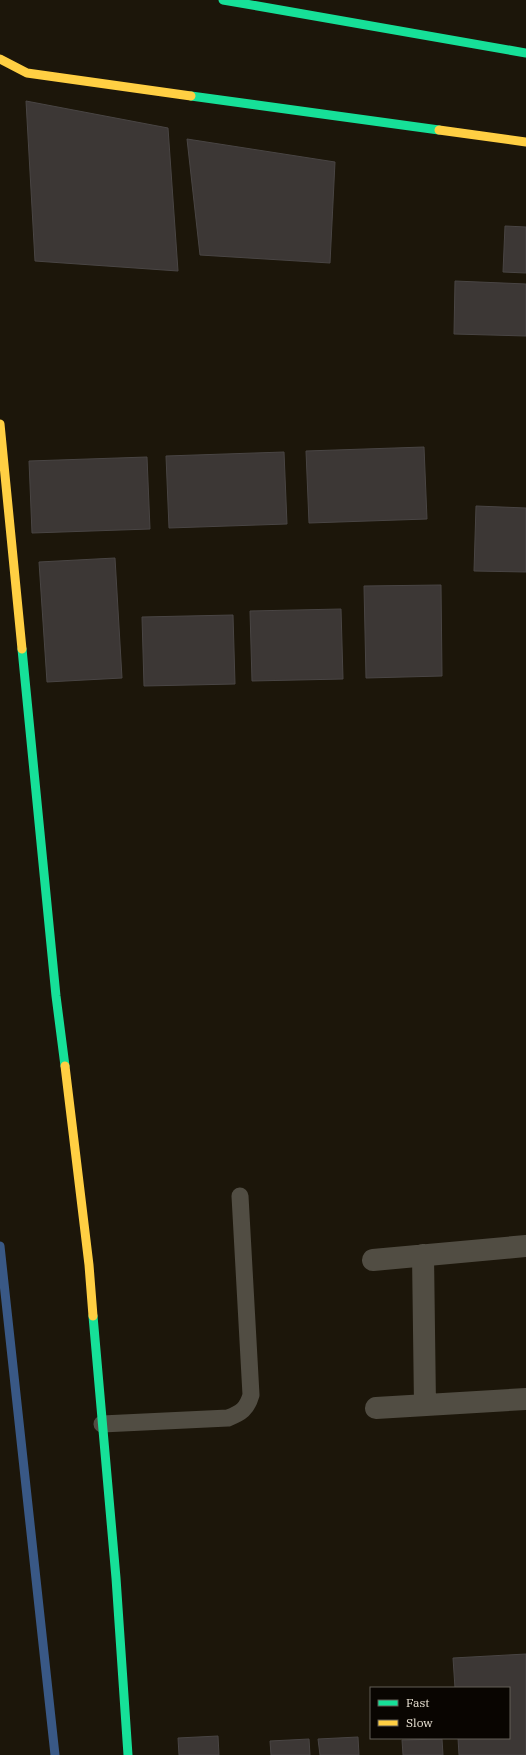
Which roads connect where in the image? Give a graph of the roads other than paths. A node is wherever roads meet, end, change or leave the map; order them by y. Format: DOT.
graph roads {
  1 [pos="223,0"];
  2 [pos="526,53"];
  3 [pos="0,59"];
  4 [pos="526,142"];
  5 [pos="0,424"];
  6 [pos="240,1196"];
  7 [pos="526,1246"];
  8 [pos="423,1255"];
  9 [pos="373,1260"];
  10 [pos="526,1399"];
  11 [pos="425,1405"];
  12 [pos="376,1408"];
  13 [pos="102,1424"];
  14 [pos="128,1755"];
  1 -- 2 [label="street"];
  3 -- 4 [label="street"];
  5 -- 13 [label="street"];
  6 -- 13 [label="lane"];
  7 -- 8 [label="street"];
  8 -- 9 [label="street"];
  8 -- 11 [label="street"];
  10 -- 11 [label="street"];
  11 -- 12 [label="street"];
  13 -- 14 [label="street"];
}
